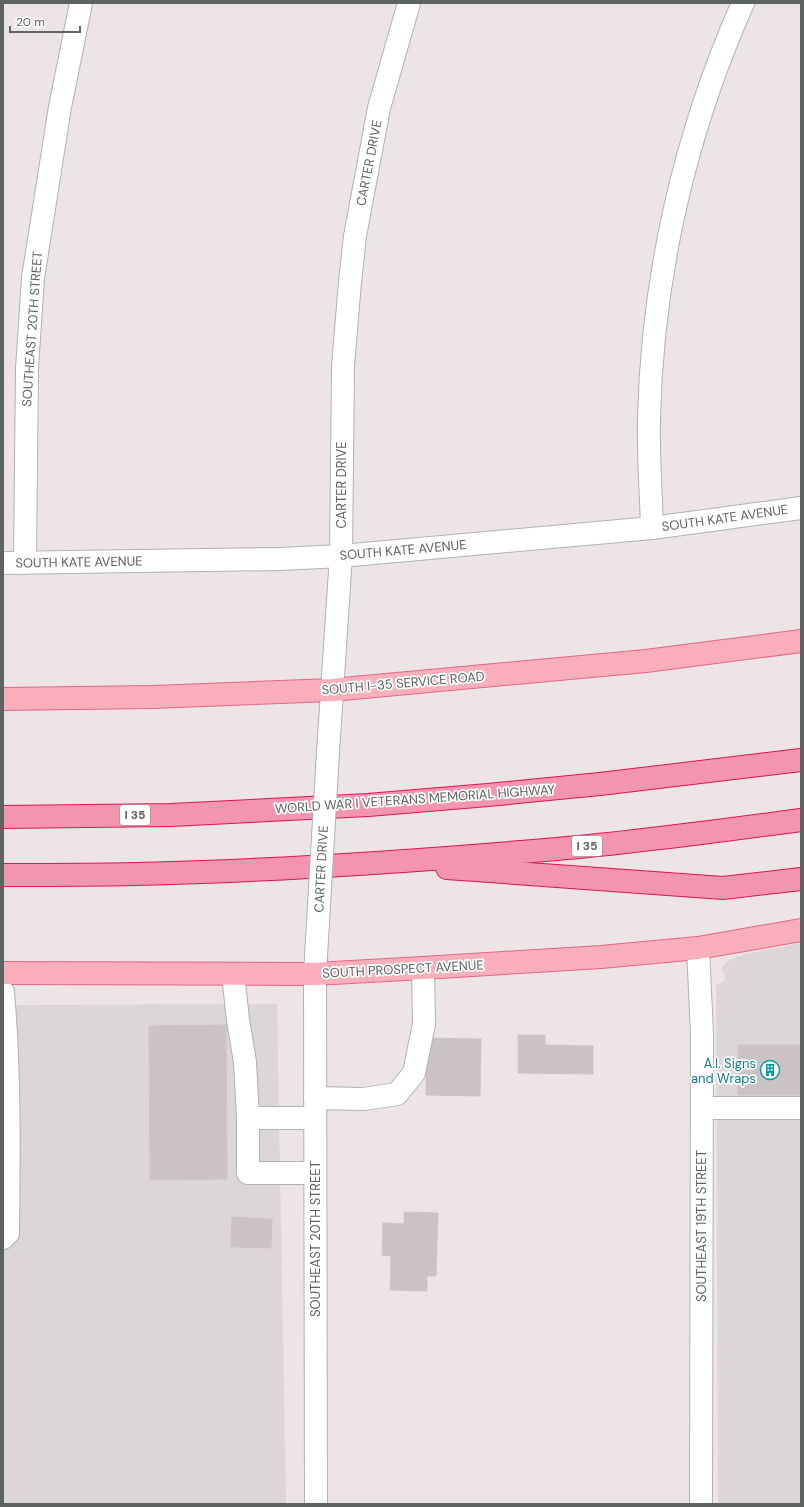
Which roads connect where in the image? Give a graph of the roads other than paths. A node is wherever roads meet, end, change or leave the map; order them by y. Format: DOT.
graph roads {
  1 [pos="81,3"];
  2 [pos="409,3"];
  3 [pos="743,3"];
  4 [pos="801,508"];
  5 [pos="652,528"];
  6 [pos="341,556"];
  7 [pos="3,563"];
  8 [pos="25,563"];
  9 [pos="801,641"];
  10 [pos="332,690"];
  11 [pos="3,699"];
  12 [pos="801,756"];
  13 [pos="801,760"];
  14 [pos="779,763"];
  15 [pos="3,817"];
  16 [pos="801,820"];
  17 [pos="372,863"];
  18 [pos="3,875"];
  19 [pos="801,879"];
  20 [pos="801,930"];
  21 [pos="698,948"];
  22 [pos="423,968"];
  23 [pos="3,973"];
  24 [pos="233,974"];
  25 [pos="315,974"];
  26 [pos="3,981"];
  27 [pos="3,992"];
  28 [pos="315,1108"];
  29 [pos="702,1108"];
  30 [pos="801,1108"];
  31 [pos="248,1118"];
  32 [pos="315,1173"];
  33 [pos="3,1238"];
  34 [pos="316,1504"];
  35 [pos="701,1504"];
  1 -- 8 [label="street, SOUTHEAST 20TH STREET"];
  2 -- 6 [label="street, CARTER DRIVE"];
  3 -- 5 [label="street"];
  4 -- 5 [label="street, SOUTH KATE AVENUE"];
  5 -- 6 [label="street, SOUTH KATE AVENUE"];
  6 -- 8 [label="street, SOUTH KATE AVENUE"];
  6 -- 10 [label="street, CARTER DRIVE"];
  7 -- 8 [label="street, SOUTH KATE AVENUE"];
  9 -- 10 [label="main road, SOUTH I-35 SERVICE ROAD"];
  10 -- 11 [label="main road, SOUTH I-35 SERVICE ROAD"];
  10 -- 25 [label="street, CARTER DRIVE, bridge"];
  12 -- 14 [label="highway"];
  13 -- 14 [label="highway, WORLD WAR I VETERANS MEMORIAL HIGHWAY / I 35"];
  14 -- 15 [label="highway, WORLD WAR I VETERANS MEMORIAL HIGHWAY / I 35"];
  16 -- 17 [label="highway, I 35"];
  17 -- 18 [label="highway, I 35"];
  17 -- 19 [label="highway"];
  20 -- 21 [label="main road, SOUTH PROSPECT AVENUE"];
  21 -- 22 [label="main road, SOUTH PROSPECT AVENUE"];
  21 -- 29 [label="street, SOUTHEAST 19TH STREET"];
  22 -- 25 [label="main road, SOUTH PROSPECT AVENUE"];
  22 -- 28 [label="street"];
  23 -- 24 [label="main road, SOUTH PROSPECT AVENUE"];
  23 -- 26 [label="street"];
  24 -- 25 [label="main road, SOUTH PROSPECT AVENUE"];
  24 -- 31 [label="street"];
  25 -- 28 [label="street, SOUTHEAST 20TH STREET"];
  27 -- 33 [label="street"];
  28 -- 31 [label="street"];
  28 -- 32 [label="street, SOUTHEAST 20TH STREET"];
  29 -- 30 [label="street"];
  29 -- 35 [label="street, SOUTHEAST 19TH STREET"];
  31 -- 32 [label="street"];
  32 -- 34 [label="street, SOUTHEAST 20TH STREET"];
}
